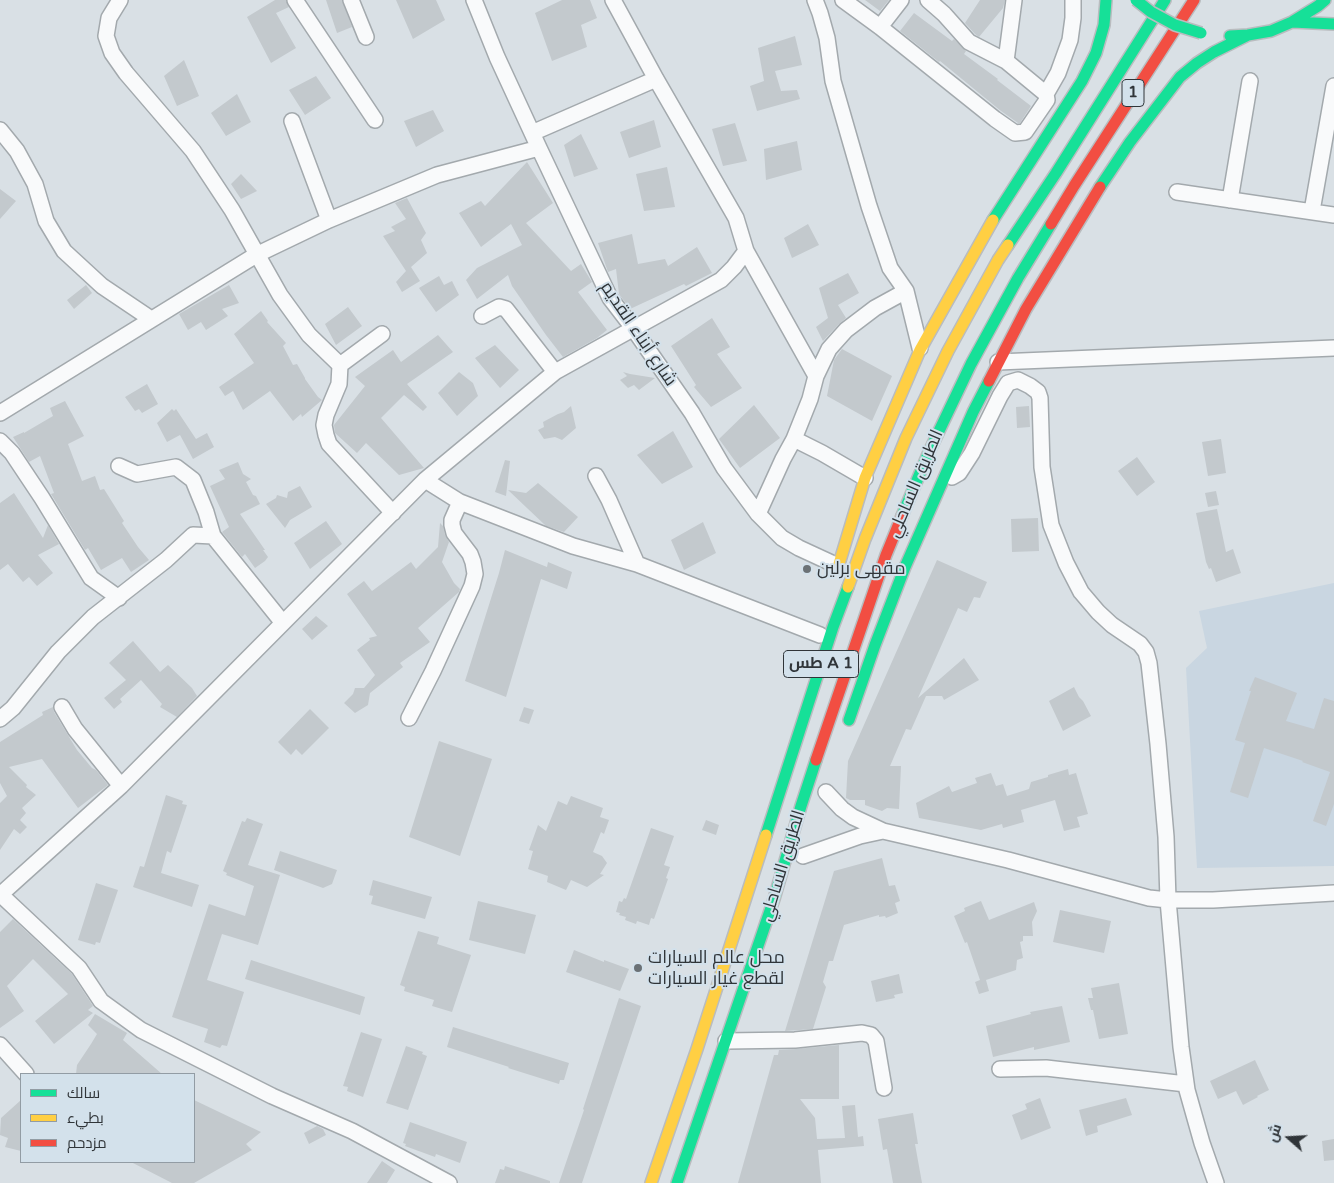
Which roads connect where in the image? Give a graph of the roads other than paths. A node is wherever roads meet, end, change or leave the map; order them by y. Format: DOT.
graph roads {
  1 [pos="120,0"];
  2 [pos="295,0"];
  3 [pos="351,0"];
  4 [pos="474,0"];
  5 [pos="613,0"];
  6 [pos="815,0"];
  7 [pos="843,0"];
  8 [pos="901,0"];
  9 [pos="928,0"];
  10 [pos="1014,0"];
  11 [pos="1072,0"];
  12 [pos="1106,0"];
  13 [pos="1136,0"];
  14 [pos="1165,0"];
  15 [pos="1194,0"];
  16 [pos="1325,0"];
  17 [pos="1292,22"];
  18 [pos="1334,24"];
  19 [pos="880,27"];
  20 [pos="1248,35"];
  21 [pos="366,37"];
  22 [pos="1006,61"];
  23 [pos="656,79"];
  24 [pos="1250,81"];
  25 [pos="1334,86"];
  26 [pos="1046,94"];
  27 [pos="375,120"];
  28 [pos="292,121"];
  29 [pos="0,130"];
  30 [pos="532,133"];
  31 [pos="539,148"];
  32 [pos="1056,173"];
  33 [pos="1074,186"];
  34 [pos="1177,192"];
  35 [pos="1230,200"];
  36 [pos="1312,211"];
  37 [pos="1334,215"];
  38 [pos="329,220"];
  39 [pos="746,251"];
  40 [pos="256,254"];
  41 [pos="906,291"];
  42 [pos="482,316"];
  43 [pos="151,319"];
  44 [pos="634,328"];
  45 [pos="382,334"];
  46 [pos="1334,348"];
  47 [pos="920,350"];
  48 [pos="998,362"];
  49 [pos="340,365"];
  50 [pos="555,372"];
  51 [pos="816,376"];
  52 [pos="0,413"];
  53 [pos="794,439"];
  54 [pos="0,442"];
  55 [pos="119,466"];
  56 [pos="596,476"];
  57 [pos="865,478"];
  58 [pos="425,480"];
  59 [pos="942,482"];
  60 [pos="460,502"];
  61 [pos="394,513"];
  62 [pos="758,514"];
  63 [pos="213,536"];
  64 [pos="637,564"];
  65 [pos="837,569"];
  66 [pos="119,598"];
  67 [pos="826,612"];
  68 [pos="283,623"];
  69 [pos="820,635"];
  70 [pos="818,673"];
  71 [pos="62,707"];
  72 [pos="409,718"];
  73 [pos="0,719"];
  74 [pos="844,734"];
  75 [pos="121,786"];
  76 [pos="825,792"];
  77 [pos="883,831"];
  78 [pos="802,858"];
  79 [pos="791,882"];
  80 [pos="1334,893"];
  81 [pos="0,894"];
  82 [pos="774,899"];
  83 [pos="1168,900"];
  84 [pos="726,1041"];
  85 [pos="0,1045"];
  86 [pos="1000,1070"];
  87 [pos="25,1073"];
  88 [pos="1186,1084"];
  89 [pos="884,1088"];
  90 [pos="449,1183"];
  91 [pos="651,1183"];
  92 [pos="677,1183"];
  93 [pos="1216,1183"];
  1 -- 40 [label="street"];
  2 -- 27 [label="street"];
  3 -- 21 [label="street"];
  4 -- 30 [label="street, شارع أبناء القديم"];
  5 -- 23 [label="street"];
  6 -- 41 [label="street"];
  7 -- 19 [label="street"];
  8 -- 19 [label="street"];
  9 -- 22 [label="street"];
  10 -- 22 [label="street"];
  11 -- 26 [label="street"];
  12 -- 47 [label="highway"];
  13 -- 20 [label="highway, bridge"];
  14 -- 32 [label="highway, الطريق الساحلي / 1"];
  15 -- 33 [label="highway, الطريق الساحلي / 1"];
  16 -- 17 [label="highway"];
  17 -- 18 [label="highway"];
  17 -- 20 [label="highway"];
  19 -- 26 [label="street"];
  20 -- 48 [label="highway"];
  22 -- 26 [label="street"];
  23 -- 30 [label="street"];
  23 -- 39 [label="street"];
  24 -- 35 [label="street"];
  25 -- 36 [label="street"];
  28 -- 38 [label="street"];
  29 -- 43 [label="street"];
  30 -- 31 [label="street, شارع أبناء القديم"];
  31 -- 38 [label="street"];
  31 -- 44 [label="street, شارع أبناء القديم"];
  32 -- 70 [label="highway, الطريق الساحلي / طس A 1"];
  33 -- 82 [label="highway, الطريق الساحلي / طس A 1"];
  34 -- 35 [label="street"];
  35 -- 36 [label="street"];
  36 -- 37 [label="street"];
  38 -- 40 [label="street"];
  39 -- 44 [label="street"];
  39 -- 51 [label="street"];
  40 -- 43 [label="street"];
  40 -- 49 [label="street"];
  41 -- 47 [label="street"];
  41 -- 51 [label="street"];
  42 -- 50 [label="street"];
  43 -- 52 [label="street"];
  44 -- 50 [label="street"];
  44 -- 62 [label="street, شارع أبناء القديم"];
  45 -- 49 [label="street"];
  46 -- 48 [label="street"];
  47 -- 57 [label="highway"];
  48 -- 59 [label="highway"];
  49 -- 61 [label="street"];
  50 -- 58 [label="street"];
  51 -- 53 [label="street"];
  53 -- 57 [label="street"];
  53 -- 62 [label="street"];
  54 -- 66 [label="street"];
  55 -- 63 [label="street"];
  56 -- 64 [label="street"];
  57 -- 65 [label="highway"];
  58 -- 60 [label="street"];
  58 -- 61 [label="street"];
  59 -- 74 [label="highway"];
  59 -- 83 [label="street"];
  60 -- 64 [label="street"];
  60 -- 72 [label="street"];
  61 -- 68 [label="street"];
  62 -- 65 [label="street, شارع أبناء القديم"];
  63 -- 66 [label="street"];
  63 -- 68 [label="street"];
  64 -- 69 [label="street"];
  66 -- 73 [label="street"];
  67 -- 69 [label="highway"];
  68 -- 75 [label="street"];
  69 -- 70 [label="highway"];
  70 -- 91 [label="highway, الطريق الساحلي / طس A 1"];
  71 -- 75 [label="street"];
  75 -- 81 [label="street"];
  76 -- 77 [label="street"];
  77 -- 78 [label="street"];
  77 -- 83 [label="street"];
  79 -- 82 [label="highway"];
  80 -- 83 [label="street"];
  81 -- 90 [label="street"];
  82 -- 84 [label="highway, الطريق الساحلي / طس A 1"];
  83 -- 88 [label="street"];
  84 -- 89 [label="street"];
  84 -- 92 [label="highway, الطريق الساحلي / طس A 1"];
  85 -- 87 [label="street"];
  86 -- 88 [label="street"];
  88 -- 93 [label="street"];
}
